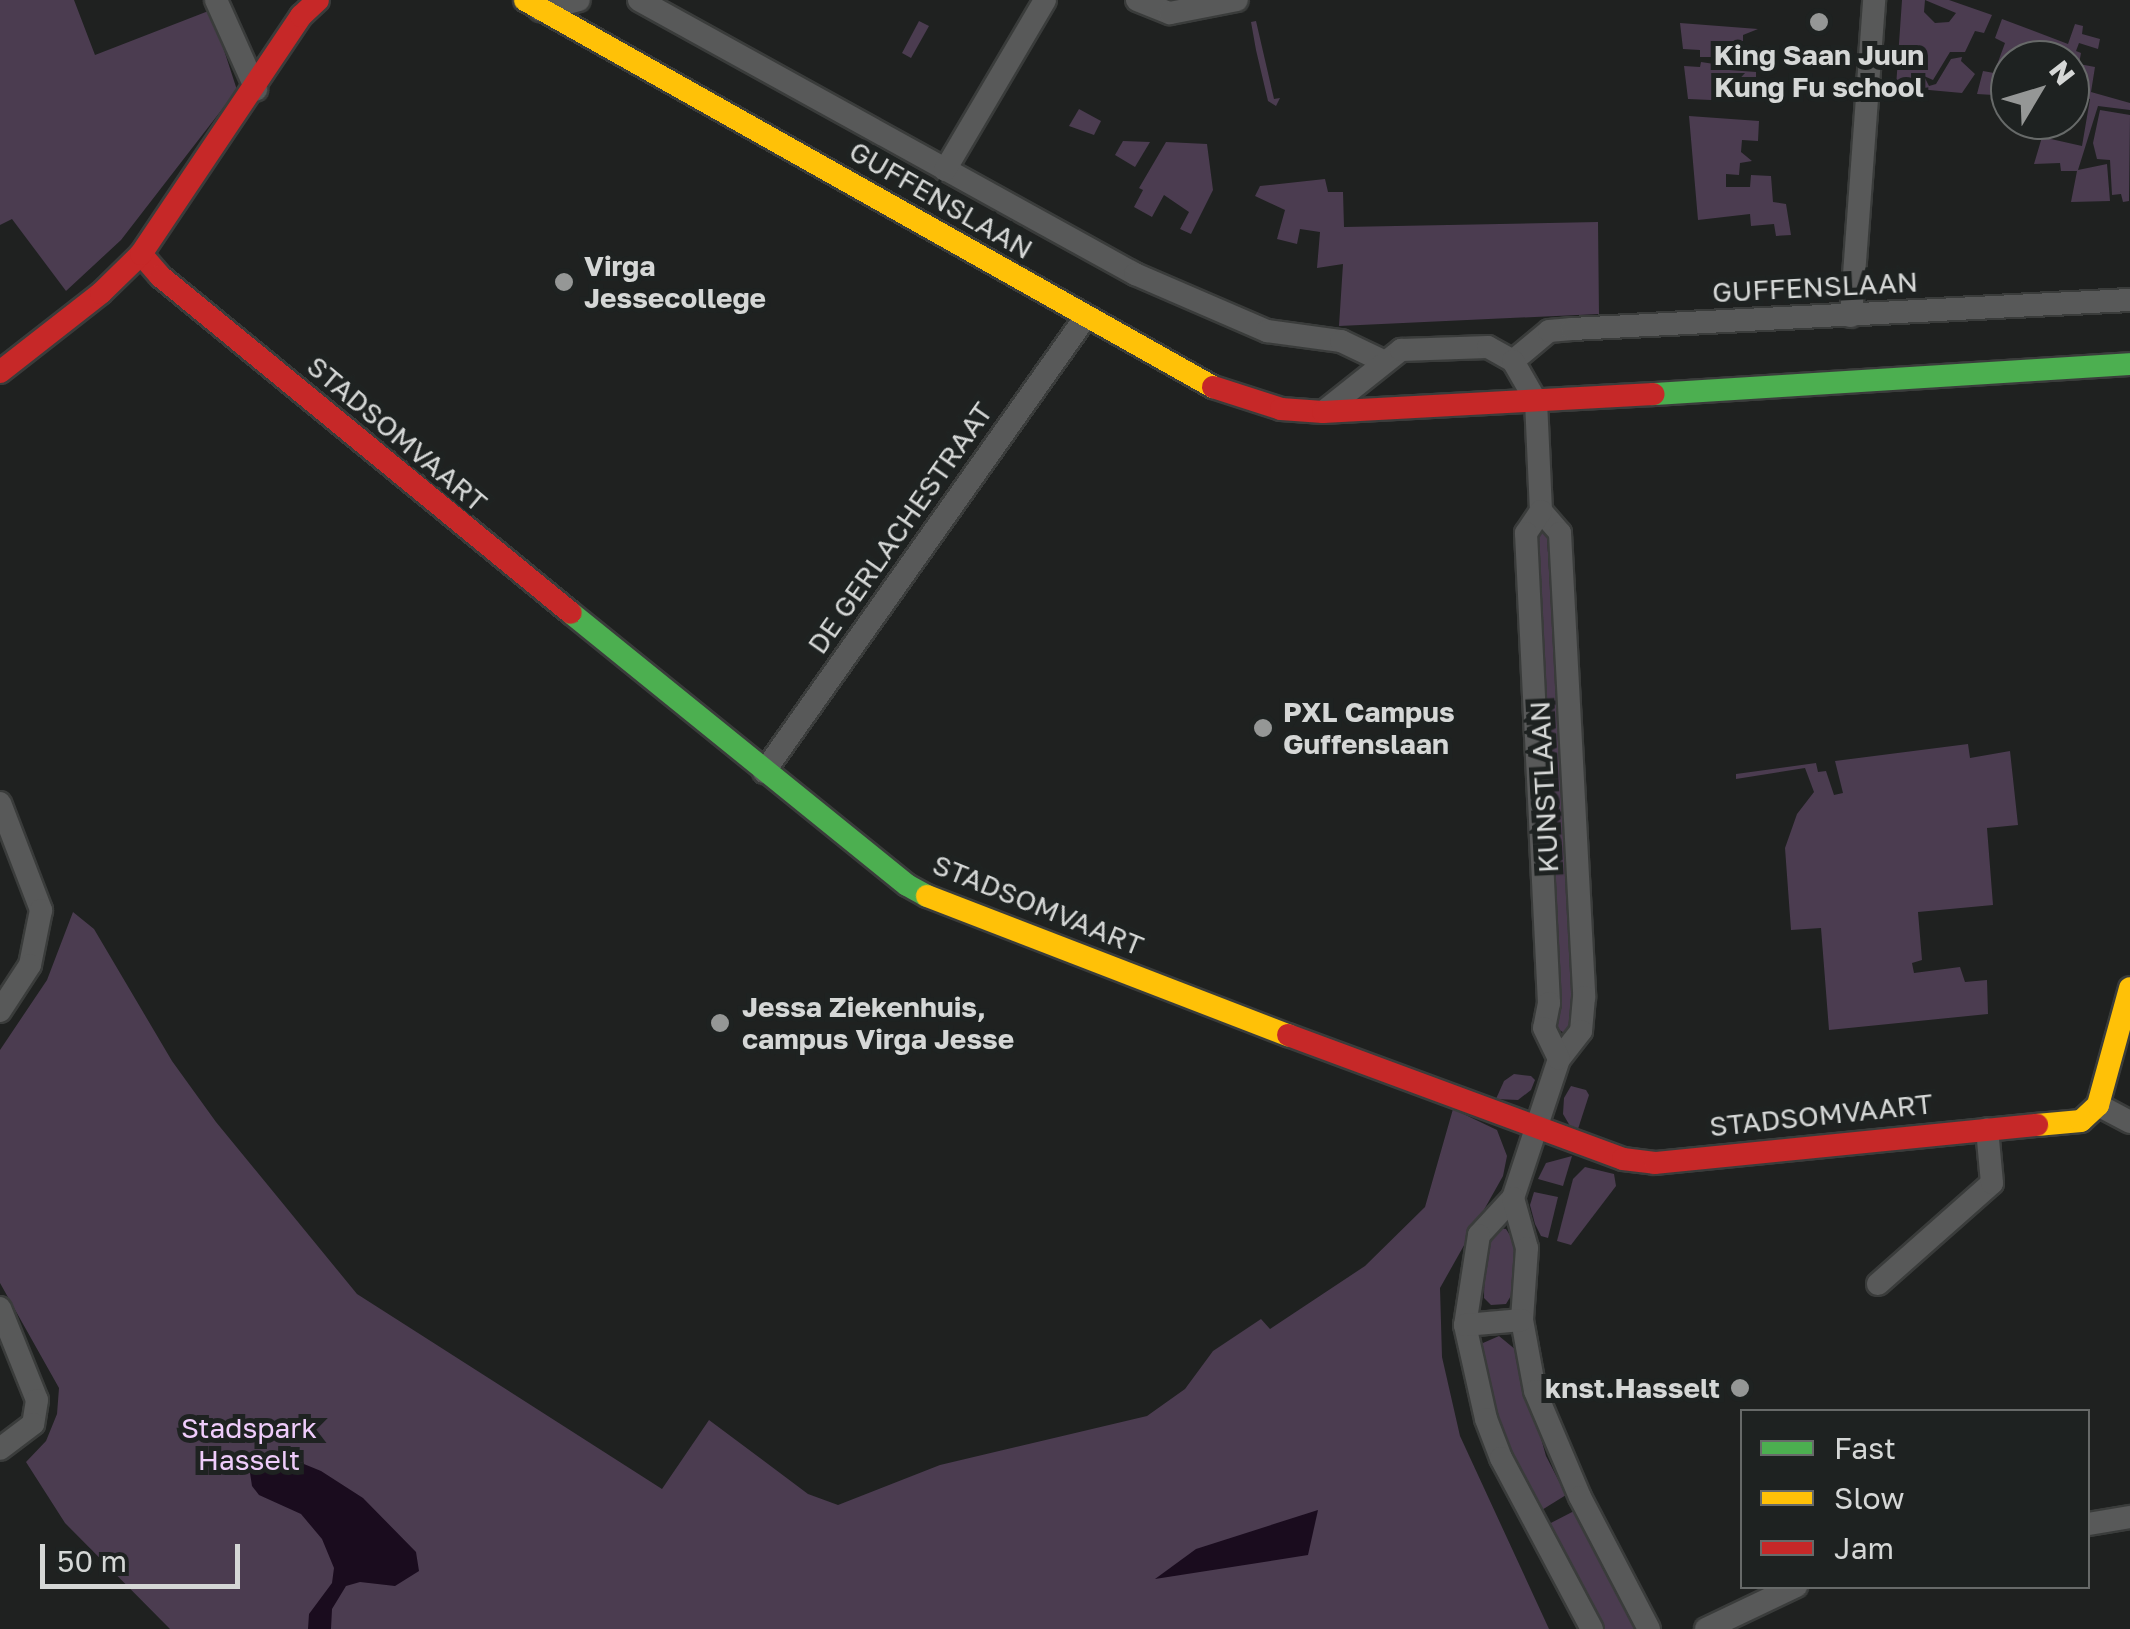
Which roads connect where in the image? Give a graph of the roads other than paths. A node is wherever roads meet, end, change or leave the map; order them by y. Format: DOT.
graph roads {
  1 [pos="216,0"];
  2 [pos="318,0"];
  3 [pos="579,0"];
  4 [pos="639,0"];
  5 [pos="1045,0"];
  6 [pos="1137,0"];
  7 [pos="1237,0"];
  8 [pos="1874,0"];
  9 [pos="533,5"];
  10 [pos="256,89"];
  11 [pos="945,170"];
  12 [pos="141,254"];
  13 [pos="2130,300"];
  14 [pos="1851,316"];
  15 [pos="1085,318"];
  16 [pos="1383,361"];
  17 [pos="1513,361"];
  18 [pos="2130,364"];
  19 [pos="0,372"];
  20 [pos="1536,400"];
  21 [pos="1322,412"];
  22 [pos="1540,511"];
  23 [pos="764,772"];
  24 [pos="0,803"];
  25 [pos="2130,988"];
  26 [pos="0,1011"];
  27 [pos="1558,1059"];
  28 [pos="2098,1104"];
  29 [pos="2130,1122"];
  30 [pos="1537,1128"];
  31 [pos="1987,1129"];
  32 [pos="1513,1198"];
  33 [pos="1878,1284"];
  34 [pos="0,1308"];
  35 [pos="1522,1320"];
  36 [pos="1465,1325"];
  37 [pos="0,1449"];
  38 [pos="2130,1517"];
  39 [pos="2090,1524"];
  40 [pos="1790,1589"];
  41 [pos="1592,1629"];
  42 [pos="1649,1629"];
  43 [pos="1706,1629"];
  1 -- 10 [label="street"];
  2 -- 10 [label="street"];
  3 -- 9 [label="street, GUFFENSLAAN"];
  4 -- 11 [label="street, GUFFENSLAAN"];
  5 -- 11 [label="street"];
  6 -- 7 [label="street"];
  8 -- 14 [label="street"];
  9 -- 15 [label="street, GUFFENSLAAN"];
  10 -- 12 [label="street"];
  11 -- 16 [label="street, GUFFENSLAAN"];
  12 -- 19 [label="street"];
  12 -- 23 [label="street, STADSOMVAART"];
  13 -- 14 [label="street, GUFFENSLAAN"];
  14 -- 17 [label="street, GUFFENSLAAN"];
  15 -- 21 [label="street, GUFFENSLAAN"];
  15 -- 23 [label="street, DE GERLACHESTRAAT"];
  16 -- 17 [label="street"];
  16 -- 21 [label="street"];
  17 -- 20 [label="street"];
  18 -- 20 [label="street, GUFFENSLAAN"];
  20 -- 21 [label="street, GUFFENSLAAN"];
  20 -- 22 [label="street, KUNSTLAAN"];
  22 -- 27 [label="street, KUNSTLAAN"];
  22 -- 27 [label="street, KUNSTLAAN"];
  23 -- 30 [label="street, STADSOMVAART"];
  24 -- 26 [label="street"];
  25 -- 28 [label="street"];
  27 -- 30 [label="street, KUNSTLAAN"];
  28 -- 29 [label="street"];
  28 -- 31 [label="street, STADSOMVAART"];
  30 -- 31 [label="street, STADSOMVAART"];
  30 -- 32 [label="street, KUNSTLAAN"];
  31 -- 33 [label="street"];
  32 -- 35 [label="street"];
  32 -- 36 [label="street, KUNSTLAAN"];
  34 -- 37 [label="street"];
  35 -- 36 [label="street"];
  35 -- 42 [label="street"];
  36 -- 41 [label="street, KUNSTLAAN"];
  38 -- 39 [label="street"];
  40 -- 43 [label="street"];
}
